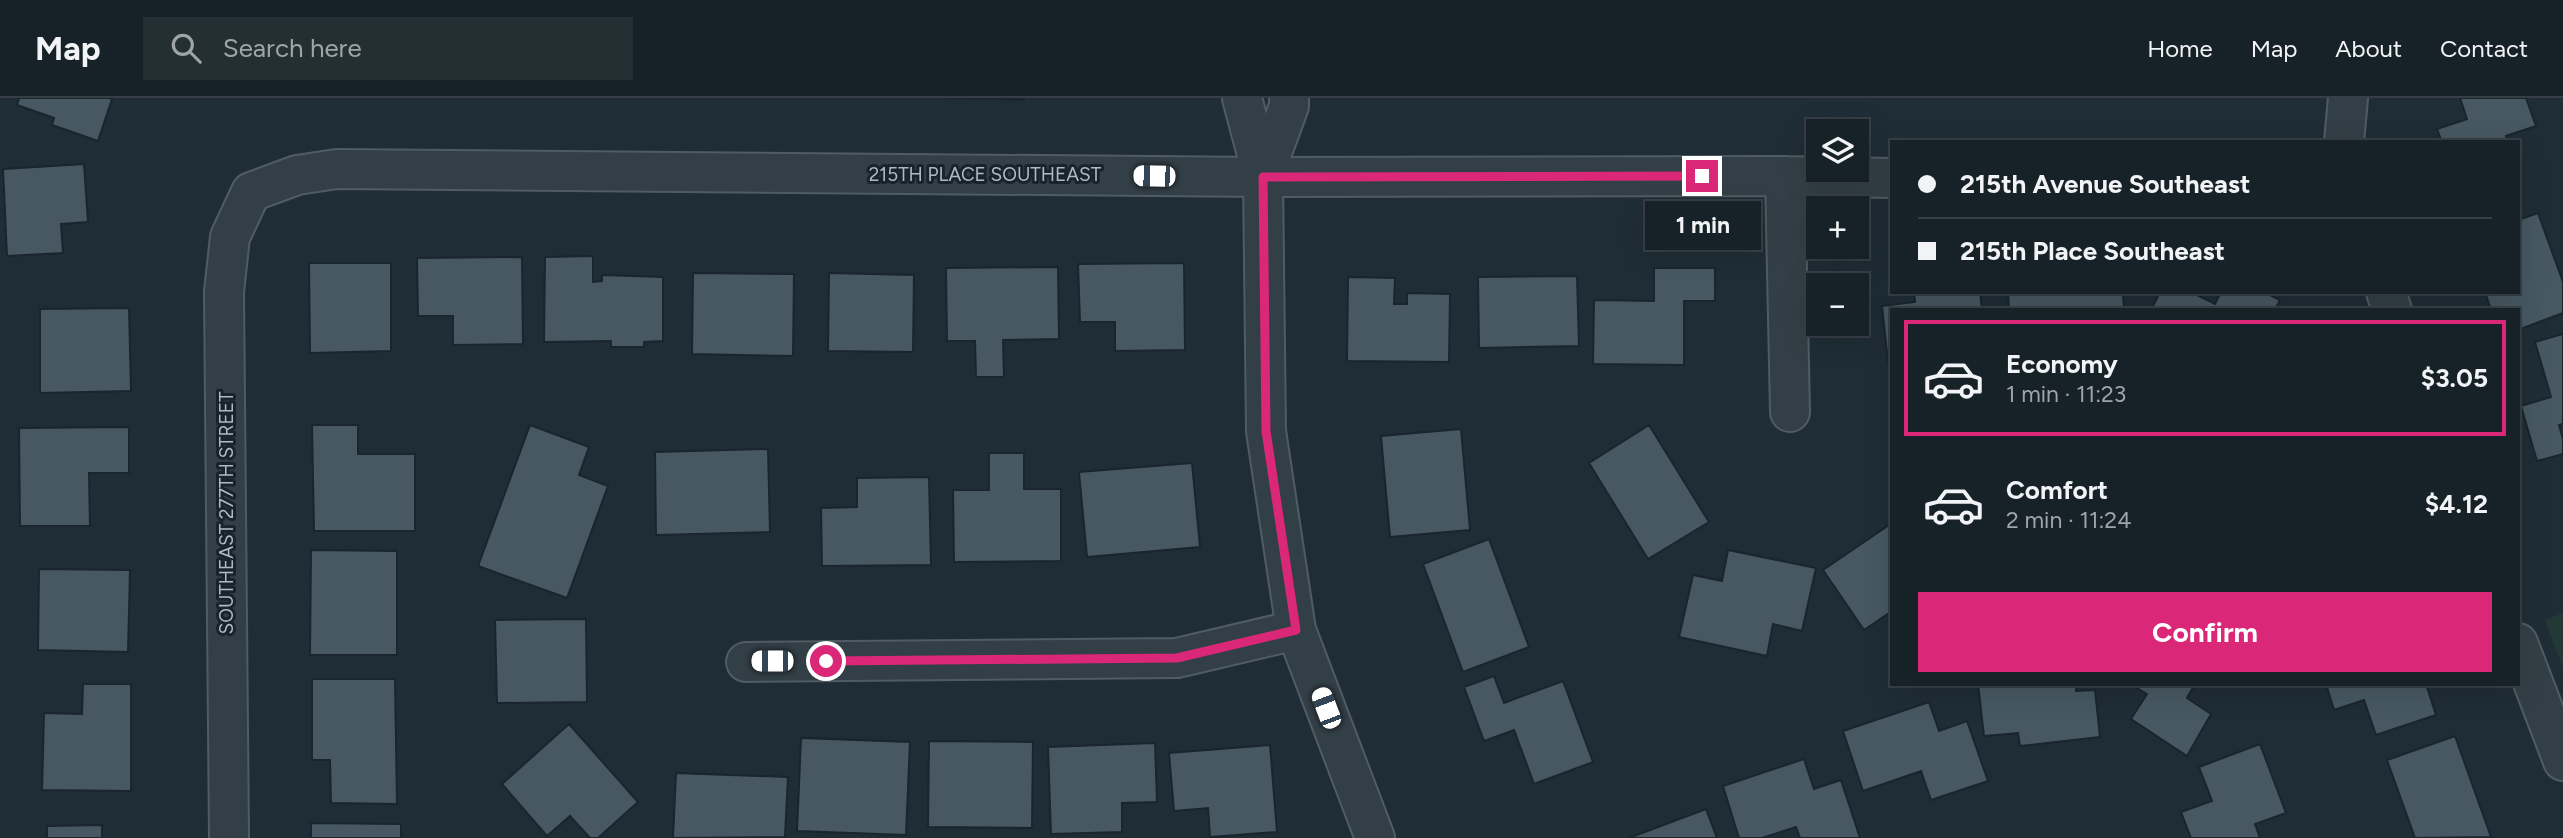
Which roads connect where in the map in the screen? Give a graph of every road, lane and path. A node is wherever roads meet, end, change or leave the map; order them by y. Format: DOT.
graph roads {
  1 [pos="1242,98"];
  2 [pos="1289,98"];
  3 [pos="2348,98"];
  4 [pos="2344,140"];
  5 [pos="1785,176"];
  6 [pos="1263,177"];
  7 [pos="1890,178"];
  8 [pos="251,192"];
  9 [pos="1790,412"];
  10 [pos="1296,630"];
  11 [pos="2520,648"];
  12 [pos="746,662"];
  13 [pos="2563,761"];
  14 [pos="229,838"];
  15 [pos="1375,838"];
  1 -- 6 [label="street"];
  2 -- 6 [label="street"];
  3 -- 4 [label="street"];
  5 -- 6 [label="street, 215TH PLACE SOUTHEAST"];
  5 -- 7 [label="street, 215TH PLACE SOUTHEAST"];
  5 -- 9 [label="street"];
  6 -- 8 [label="street, 215TH PLACE SOUTHEAST"];
  6 -- 10 [label="street"];
  8 -- 14 [label="street, SOUTHEAST 277TH STREET"];
  10 -- 12 [label="street"];
  10 -- 15 [label="street"];
  11 -- 13 [label="street"];
}
